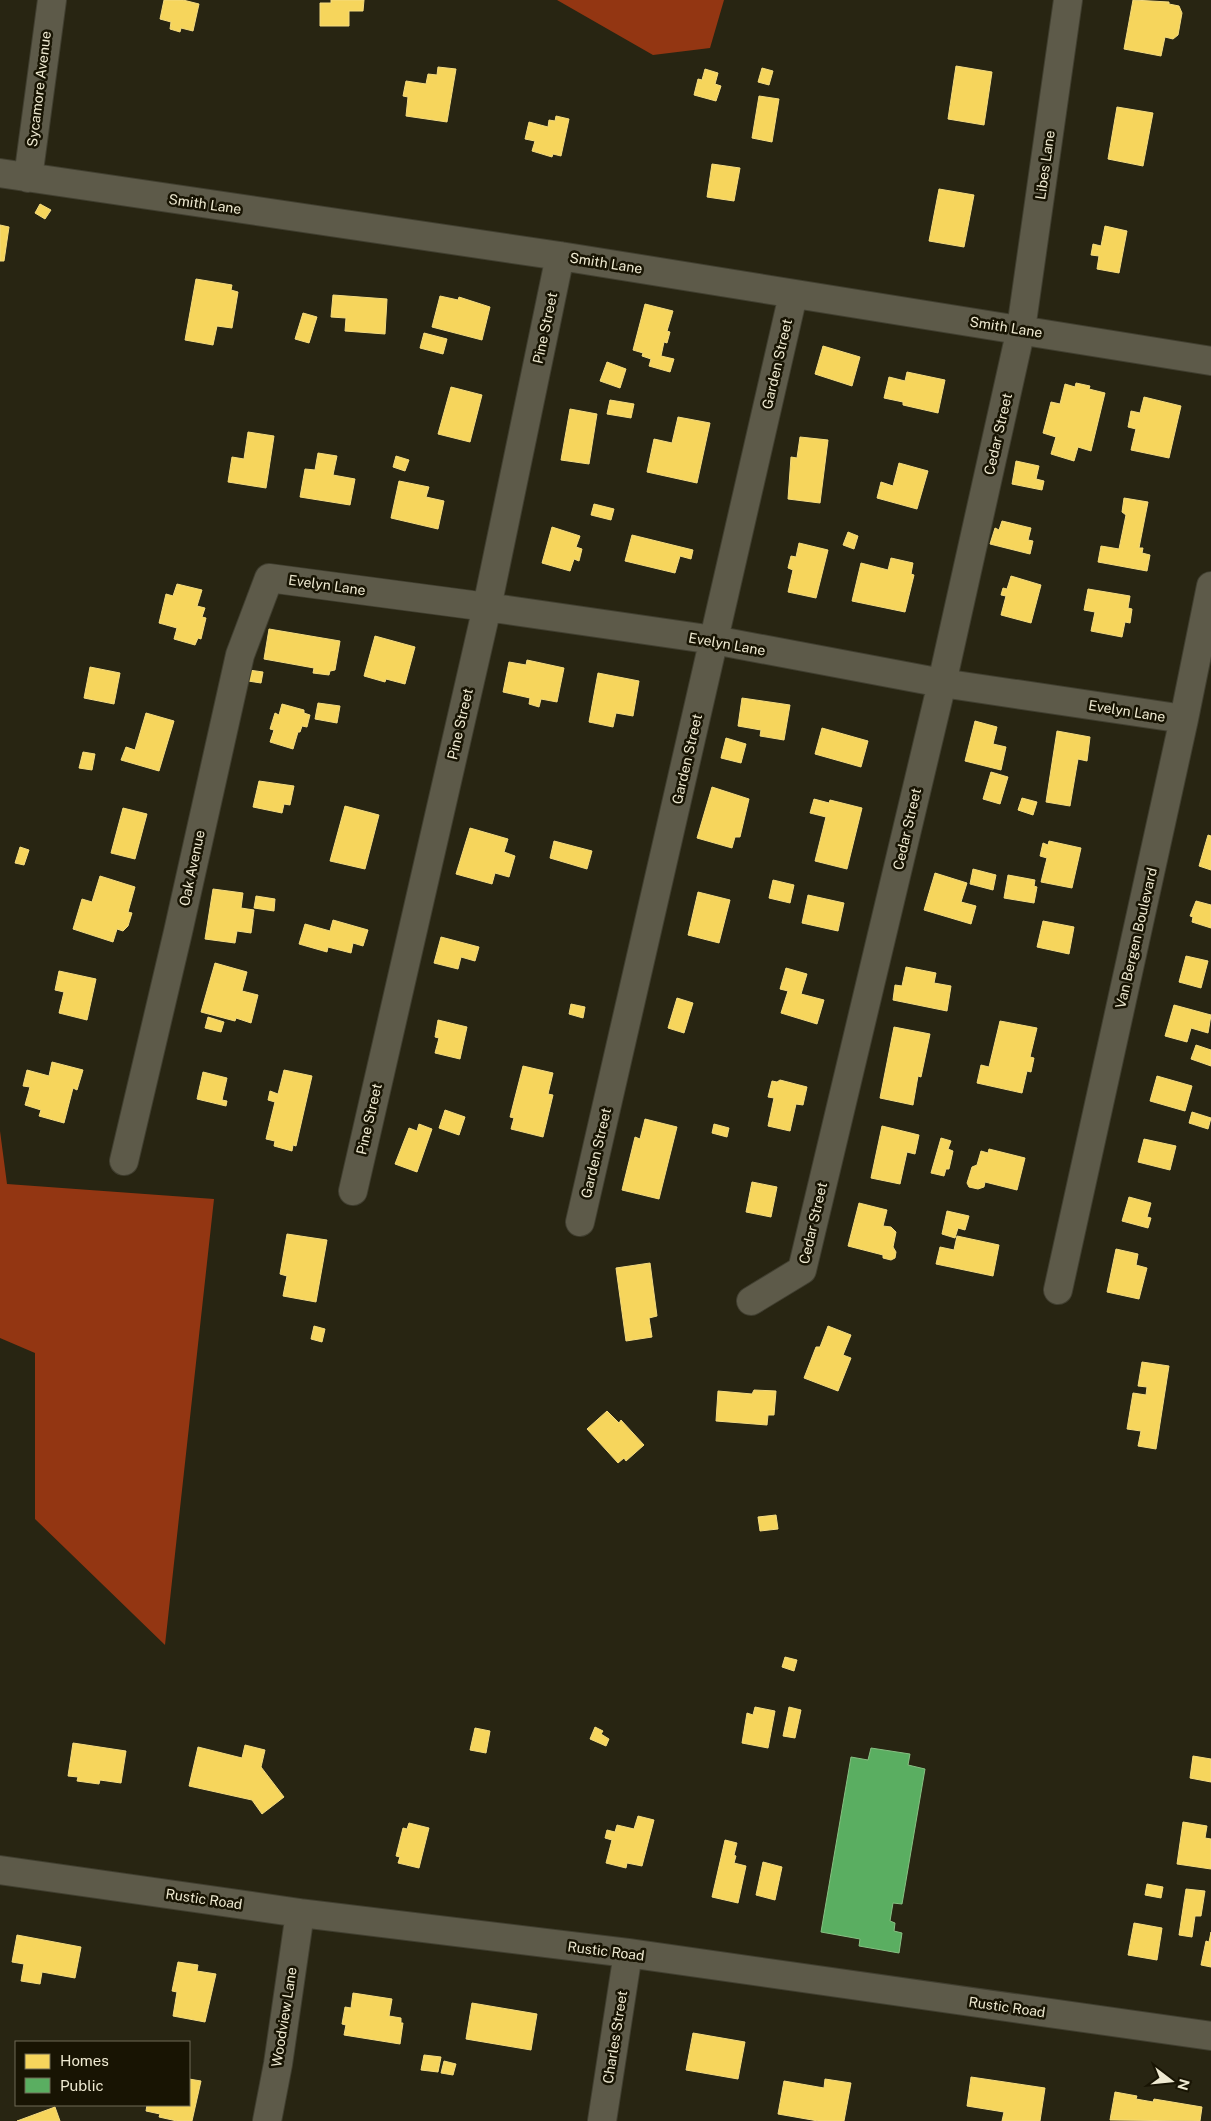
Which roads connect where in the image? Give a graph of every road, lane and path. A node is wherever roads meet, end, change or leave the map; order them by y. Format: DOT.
graph roads {
  1 [pos="52,0"];
  2 [pos="1068,0"];
  3 [pos="0,172"];
  4 [pos="28,178"];
  5 [pos="560,256"];
  6 [pos="793,294"];
  7 [pos="1021,329"];
  8 [pos="1211,361"];
  9 [pos="269,578"];
  10 [pos="1211,586"];
  11 [pos="487,607"];
  12 [pos="714,640"];
  13 [pos="942,683"];
  14 [pos="1184,719"];
  15 [pos="124,1161"];
  16 [pos="352,1191"];
  17 [pos="580,1222"];
  18 [pos="1058,1290"];
  19 [pos="751,1301"];
  20 [pos="0,1870"];
  21 [pos="300,1913"];
  22 [pos="628,1953"];
  23 [pos="1211,2036"];
  24 [pos="267,2121"];
  25 [pos="602,2121"];
  1 -- 4 [label="street, Sycamore Avenue"];
  2 -- 7 [label="street, Libes Lane"];
  3 -- 4 [label="street, Smith Lane"];
  4 -- 5 [label="street, Smith Lane"];
  5 -- 6 [label="street, Smith Lane"];
  5 -- 11 [label="street, Pine Street"];
  6 -- 7 [label="street, Smith Lane"];
  6 -- 12 [label="street, Garden Street"];
  7 -- 8 [label="street, Smith Lane"];
  7 -- 13 [label="street, Cedar Street"];
  9 -- 11 [label="street, Evelyn Lane"];
  9 -- 15 [label="street, Oak Avenue"];
  10 -- 14 [label="street, Van Bergen Boulevard"];
  11 -- 12 [label="street, Evelyn Lane"];
  11 -- 16 [label="street, Pine Street"];
  12 -- 13 [label="street, Evelyn Lane"];
  12 -- 17 [label="street, Garden Street"];
  13 -- 14 [label="street, Evelyn Lane"];
  13 -- 19 [label="street, Cedar Street"];
  14 -- 18 [label="street, Van Bergen Boulevard"];
  20 -- 21 [label="street, Rustic Road"];
  21 -- 22 [label="street, Rustic Road"];
  21 -- 24 [label="street, Woodview Lane"];
  22 -- 23 [label="street, Rustic Road"];
  22 -- 25 [label="street, Charles Street"];
}
